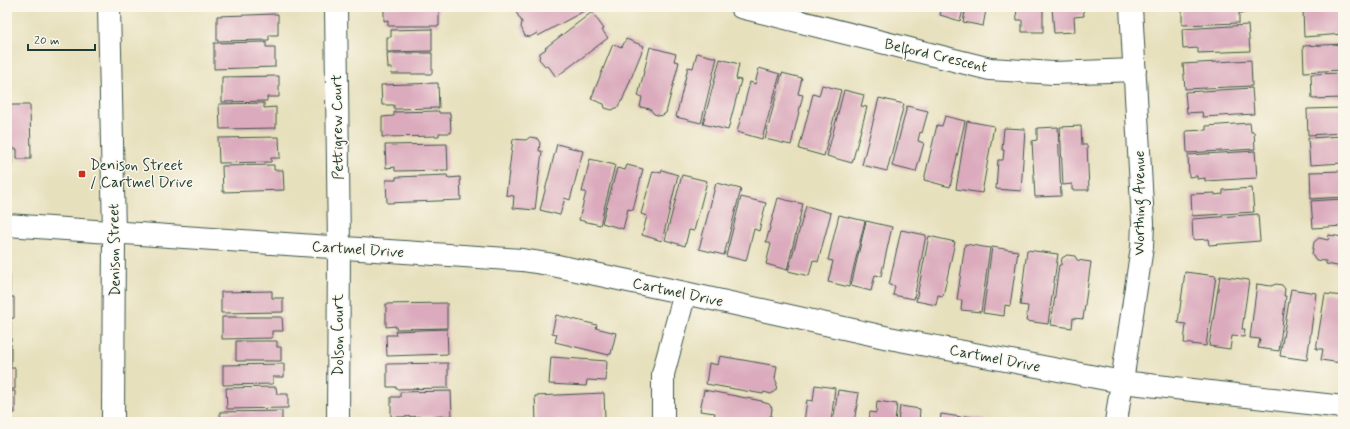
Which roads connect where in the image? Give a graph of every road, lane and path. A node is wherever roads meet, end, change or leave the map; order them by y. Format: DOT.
graph roads {
  1 [pos="109,7"];
  2 [pos="336,7"];
  3 [pos="741,7"];
  4 [pos="1132,7"];
  5 [pos="1136,70"];
  6 [pos="7,225"];
  7 [pos="114,232"];
  8 [pos="339,247"];
  9 [pos="685,293"];
  10 [pos="1122,382"];
  11 [pos="1343,407"];
  12 [pos="113,422"];
  13 [pos="338,422"];
  14 [pos="663,422"];
  15 [pos="1116,422"];
  1 -- 7 [label="street, Denison Street"];
  2 -- 8 [label="street, Pettigrew Court"];
  3 -- 5 [label="street, Belford Crescent"];
  4 -- 5 [label="street, Worthing Avenue"];
  5 -- 10 [label="street, Worthing Avenue"];
  6 -- 7 [label="street, Cartmel Drive"];
  7 -- 8 [label="street, Cartmel Drive"];
  7 -- 12 [label="street, Denison Street"];
  8 -- 9 [label="street, Cartmel Drive"];
  8 -- 13 [label="street, Dolson Court"];
  9 -- 10 [label="street, Cartmel Drive"];
  9 -- 14 [label="street"];
  10 -- 11 [label="street, Cartmel Drive"];
  10 -- 15 [label="street, Worthing Avenue"];
}
